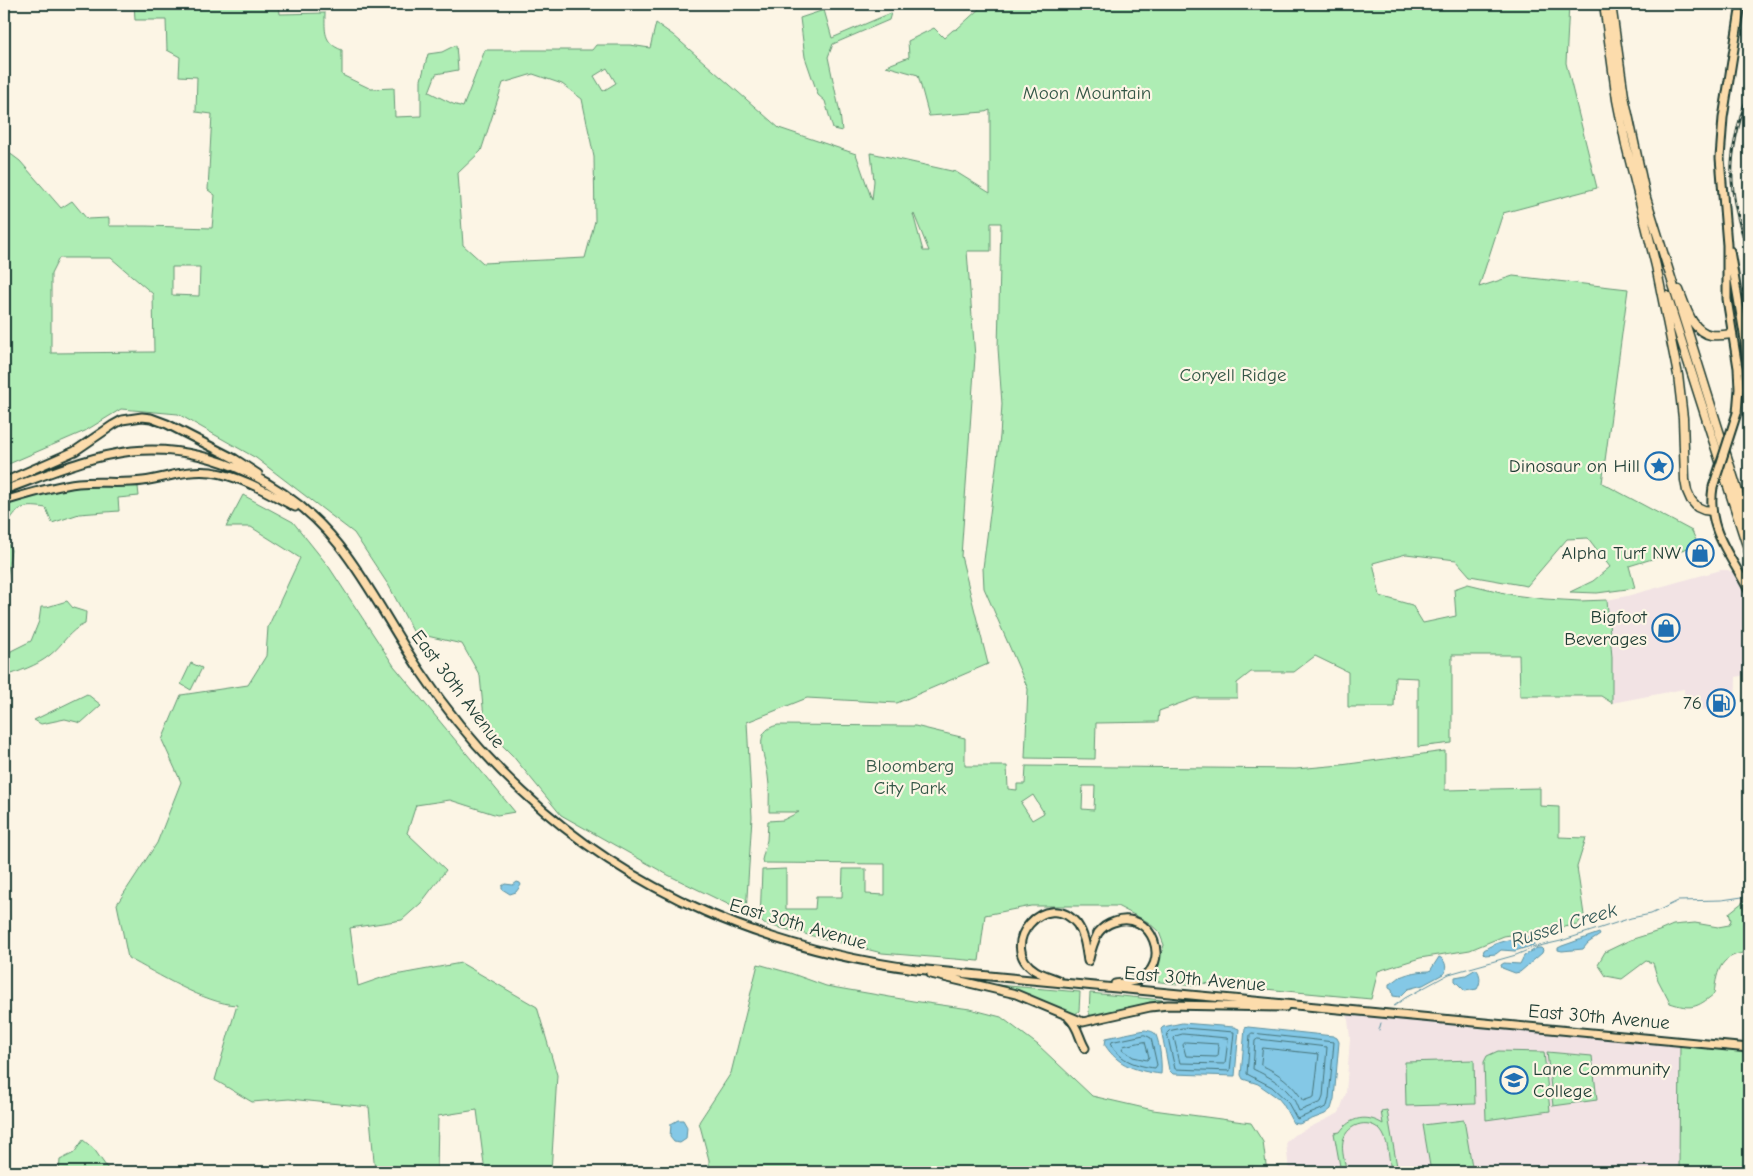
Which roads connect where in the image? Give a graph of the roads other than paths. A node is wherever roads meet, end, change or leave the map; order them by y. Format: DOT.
graph roads {
  1 [pos="1604,4"];
  2 [pos="1611,4"];
  3 [pos="1742,4"];
  4 [pos="1725,223"];
  5 [pos="1654,226"];
  6 [pos="1656,266"];
  7 [pos="1732,334"];
  8 [pos="1745,340"];
  9 [pos="1749,384"];
  10 [pos="4,482"];
  11 [pos="275,488"];
  12 [pos="4,490"];
  13 [pos="4,500"];
  14 [pos="1712,511"];
  15 [pos="310,515"];
  16 [pos="1749,528"];
  17 [pos="1749,552"];
  18 [pos="1749,591"];
  19 [pos="916,969"];
  20 [pos="1069,983"];
  21 [pos="1102,986"];
  22 [pos="1321,1007"];
  23 [pos="1056,1010"];
  24 [pos="1086,1048"];
  25 [pos="1749,1048"];
  1 -- 6 [label="highway"];
  2 -- 5 [label="highway"];
  3 -- 4 [label="main road"];
  4 -- 7 [label="main road"];
  4 -- 8 [label="main road"];
  5 -- 7 [label="highway"];
  5 -- 16 [label="highway"];
  6 -- 14 [label="highway"];
  6 -- 17 [label="highway"];
  7 -- 8 [label="main road"];
  7 -- 14 [label="main road, bridge"];
  8 -- 9 [label="main road"];
  10 -- 11 [label="main road"];
  11 -- 12 [label="main road, East 30th Avenue"];
  11 -- 15 [label="main road, East 30th Avenue"];
  13 -- 15 [label="main road"];
  14 -- 18 [label="main road"];
  15 -- 19 [label="main road, East 30th Avenue"];
  19 -- 20 [label="main road, East 30th Avenue"];
  19 -- 23 [label="main road"];
  20 -- 21 [label="main road, East 30th Avenue"];
  20 -- 21 [label="main road"];
  21 -- 22 [label="main road, East 30th Avenue"];
  22 -- 23 [label="main road"];
  22 -- 25 [label="main road, East 30th Avenue"];
  23 -- 24 [label="main road"];
}
